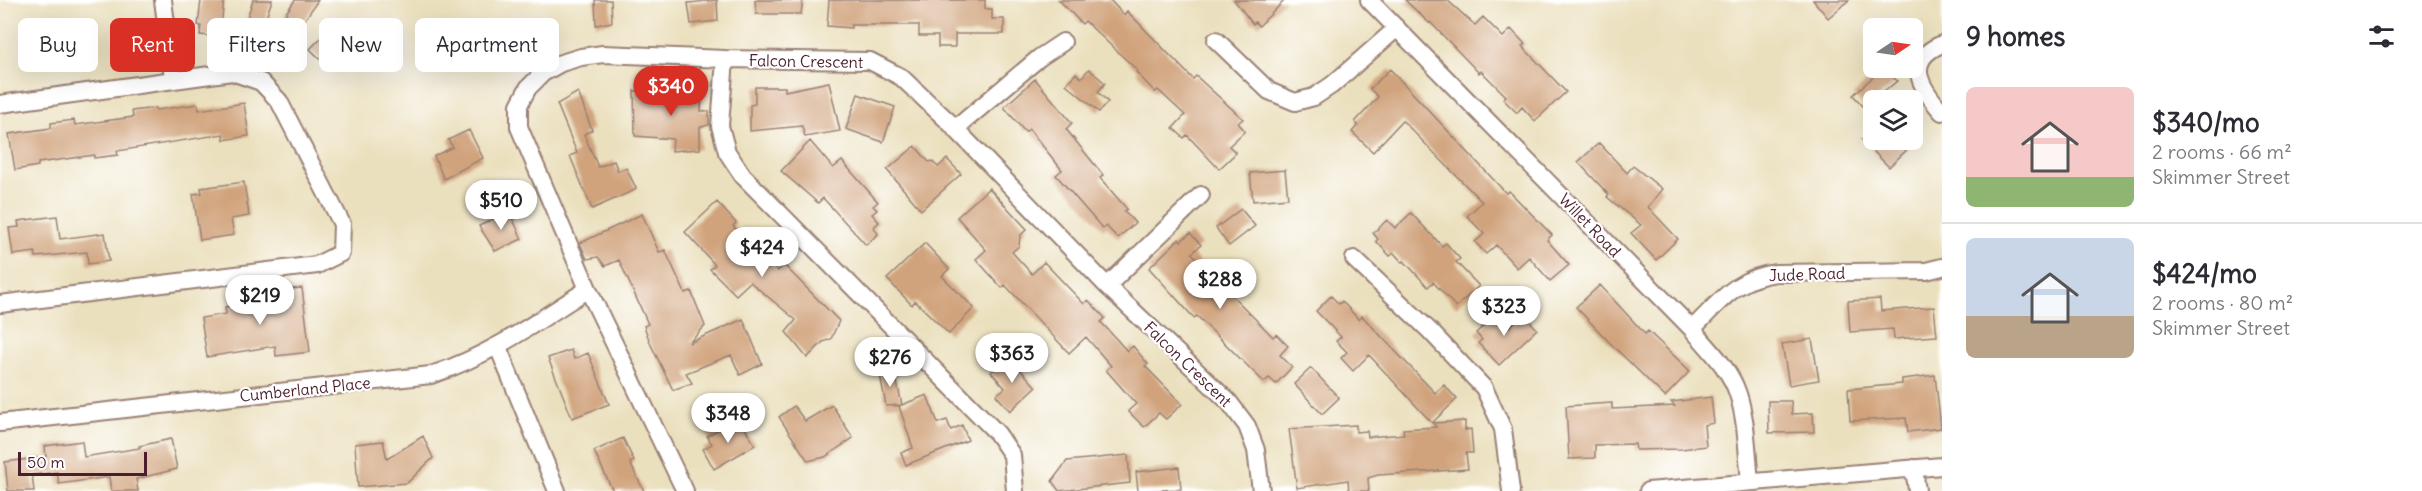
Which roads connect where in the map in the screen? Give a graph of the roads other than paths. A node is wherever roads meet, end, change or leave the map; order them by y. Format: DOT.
graph roads {
  1 [pos="163,0"];
  2 [pos="1369,0"];
  3 [pos="1397,28"];
  4 [pos="1216,40"];
  5 [pos="1063,42"];
  6 [pos="1942,44"];
  7 [pos="724,59"];
  8 [pos="173,78"];
  9 [pos="0,104"];
  10 [pos="1942,112"];
  11 [pos="955,129"];
  12 [pos="1201,195"];
  13 [pos="1354,260"];
  14 [pos="1942,267"];
  15 [pos="1107,286"];
  16 [pos="588,289"];
  17 [pos="0,304"];
  18 [pos="1692,329"];
  19 [pos="498,347"];
  20 [pos="0,423"];
  21 [pos="1942,466"];
  22 [pos="1914,468"];
  23 [pos="1750,482"];
  24 [pos="557,491"];
  25 [pos="685,491"];
  26 [pos="1015,491"];
  27 [pos="1261,491"];
  28 [pos="1511,491"];
  29 [pos="1648,491"];
  30 [pos="1917,491"];
  1 -- 8 [label="street"];
  2 -- 3 [label="street, Willet Road"];
  3 -- 4 [label="street"];
  3 -- 18 [label="street, Willet Road"];
  5 -- 11 [label="street"];
  6 -- 10 [label="street"];
  7 -- 11 [label="street, Falcon Crescent"];
  7 -- 16 [label="street, Falcon Crescent"];
  7 -- 26 [label="street"];
  8 -- 9 [label="street"];
  8 -- 17 [label="street"];
  11 -- 15 [label="street, Falcon Crescent"];
  12 -- 15 [label="street"];
  13 -- 28 [label="street"];
  14 -- 18 [label="street, Jude Road"];
  15 -- 27 [label="street, Falcon Crescent"];
  16 -- 19 [label="street, Cumberland Place"];
  16 -- 25 [label="street, Falcon Crescent"];
  18 -- 23 [label="street, Willet Road"];
  19 -- 20 [label="street, Cumberland Place"];
  19 -- 24 [label="street"];
  21 -- 22 [label="street"];
  22 -- 23 [label="street"];
  22 -- 30 [label="street"];
  23 -- 29 [label="street"];
}
